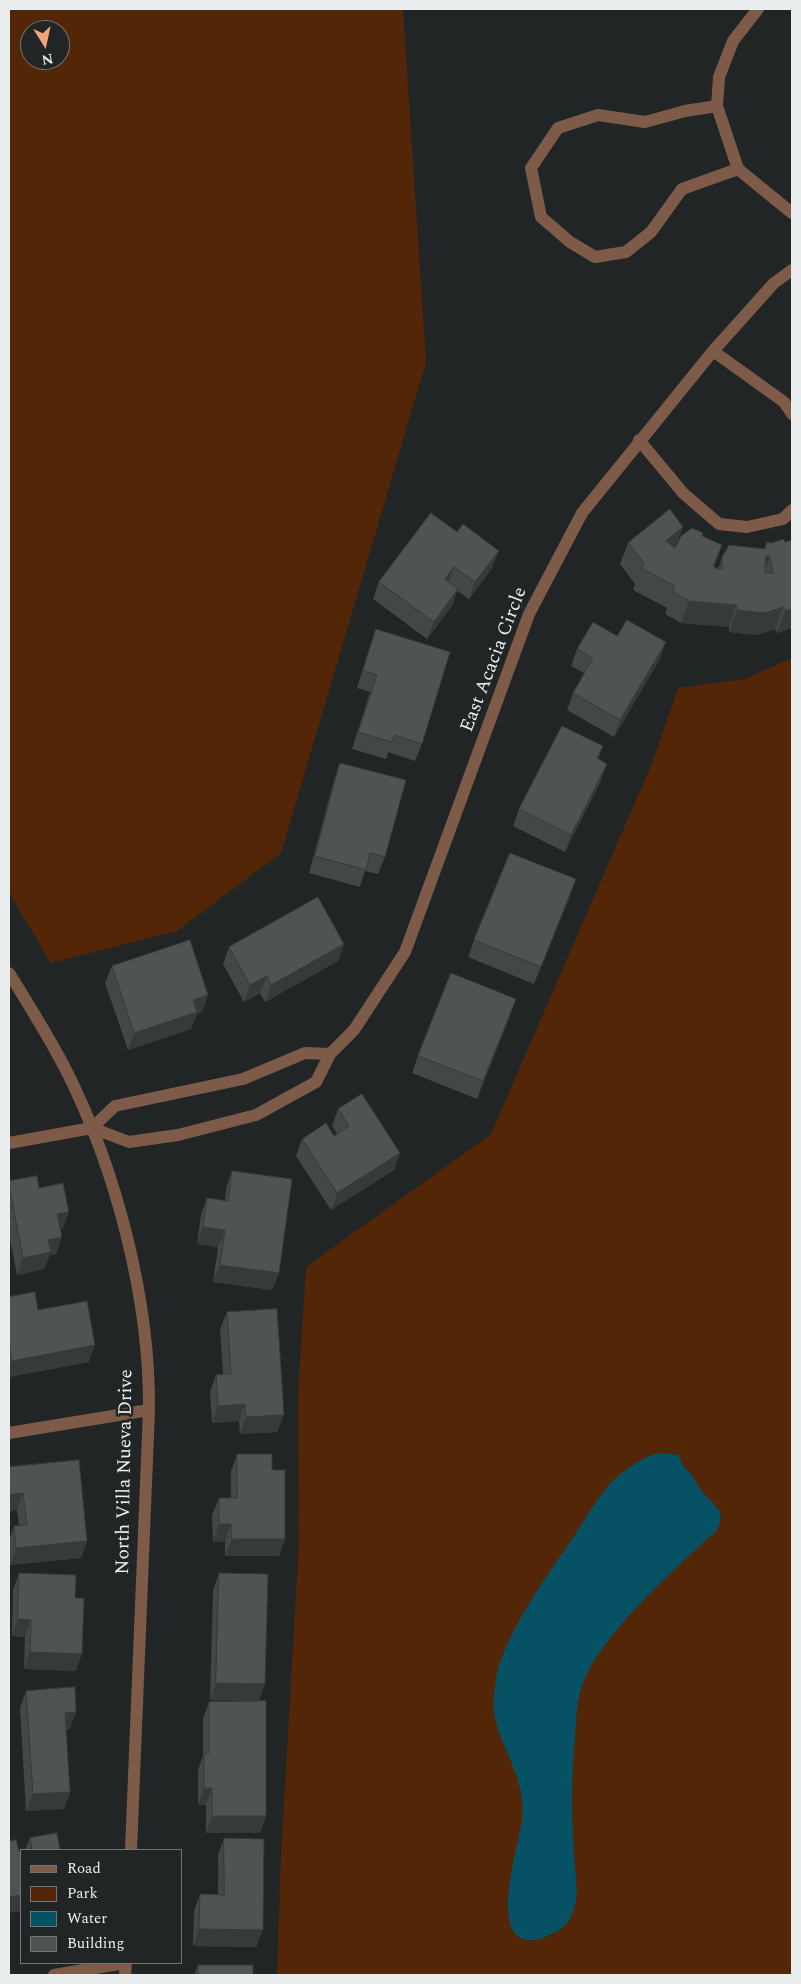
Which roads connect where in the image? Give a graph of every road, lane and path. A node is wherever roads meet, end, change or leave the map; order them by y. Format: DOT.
graph roads {
  1 [pos="758,9"];
  2 [pos="717,106"];
  3 [pos="738,169"];
  4 [pos="792,213"];
  5 [pos="792,270"];
  6 [pos="713,351"];
  7 [pos="792,414"];
  8 [pos="639,440"];
  9 [pos="792,510"];
  10 [pos="9,972"];
  11 [pos="330,1054"];
  12 [pos="92,1128"];
  13 [pos="9,1143"];
  14 [pos="149,1410"];
  15 [pos="9,1433"];
  16 [pos="131,1849"];
  17 [pos="119,1964"];
  18 [pos="54,1975"];
  1 -- 2 [label="street"];
  2 -- 3 [label="street"];
  2 -- 3 [label="street"];
  3 -- 4 [label="street"];
  5 -- 6 [label="street, East Acacia Circle"];
  6 -- 7 [label="street"];
  6 -- 8 [label="street, East Acacia Circle"];
  8 -- 9 [label="street"];
  8 -- 11 [label="street, East Acacia Circle"];
  10 -- 12 [label="street, North Villa Nueva Drive"];
  11 -- 12 [label="street"];
  11 -- 12 [label="street, East Acacia Circle"];
  12 -- 13 [label="street"];
  12 -- 14 [label="street, North Villa Nueva Drive"];
  14 -- 15 [label="street"];
  14 -- 16 [label="street, North Villa Nueva Drive"];
  17 -- 18 [label="street"];
}
